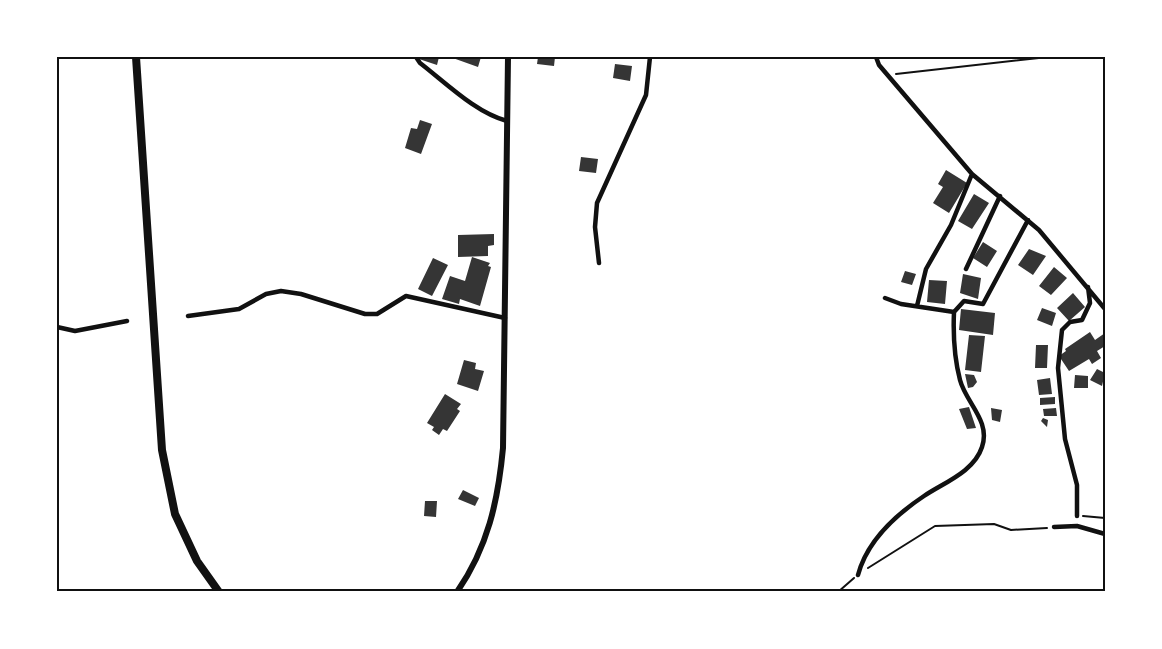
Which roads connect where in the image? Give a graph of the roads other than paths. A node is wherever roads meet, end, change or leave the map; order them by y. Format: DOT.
graph roads {
  1 [pos="136,57"];
  2 [pos="416,57"];
  3 [pos="508,57"];
  4 [pos="650,57"];
  5 [pos="876,57"];
  6 [pos="507,121"];
  7 [pos="972,174"];
  8 [pos="1000,196"];
  9 [pos="1028,220"];
  10 [pos="600,263"];
  11 [pos="966,269"];
  12 [pos="1088,287"];
  13 [pos="885,298"];
  14 [pos="917,306"];
  15 [pos="1105,309"];
  16 [pos="954,312"];
  17 [pos="188,316"];
  18 [pos="505,318"];
  19 [pos="127,321"];
  20 [pos="57,327"];
  21 [pos="1077,516"];
  22 [pos="1054,527"];
  23 [pos="1105,534"];
  24 [pos="858,575"];
  25 [pos="219,592"];
  26 [pos="457,592"];
  1 -- 25 [label="main road"];
  2 -- 6 [label="street"];
  3 -- 6 [label="street"];
  4 -- 10 [label="street"];
  5 -- 7 [label="street"];
  6 -- 18 [label="street"];
  7 -- 8 [label="street"];
  7 -- 14 [label="street"];
  8 -- 9 [label="street"];
  8 -- 11 [label="street"];
  9 -- 12 [label="street"];
  9 -- 16 [label="street"];
  12 -- 15 [label="street"];
  12 -- 21 [label="street"];
  13 -- 14 [label="street"];
  14 -- 16 [label="street"];
  16 -- 24 [label="street"];
  17 -- 18 [label="street"];
  18 -- 26 [label="street"];
  19 -- 20 [label="street"];
  22 -- 23 [label="street"];
}
